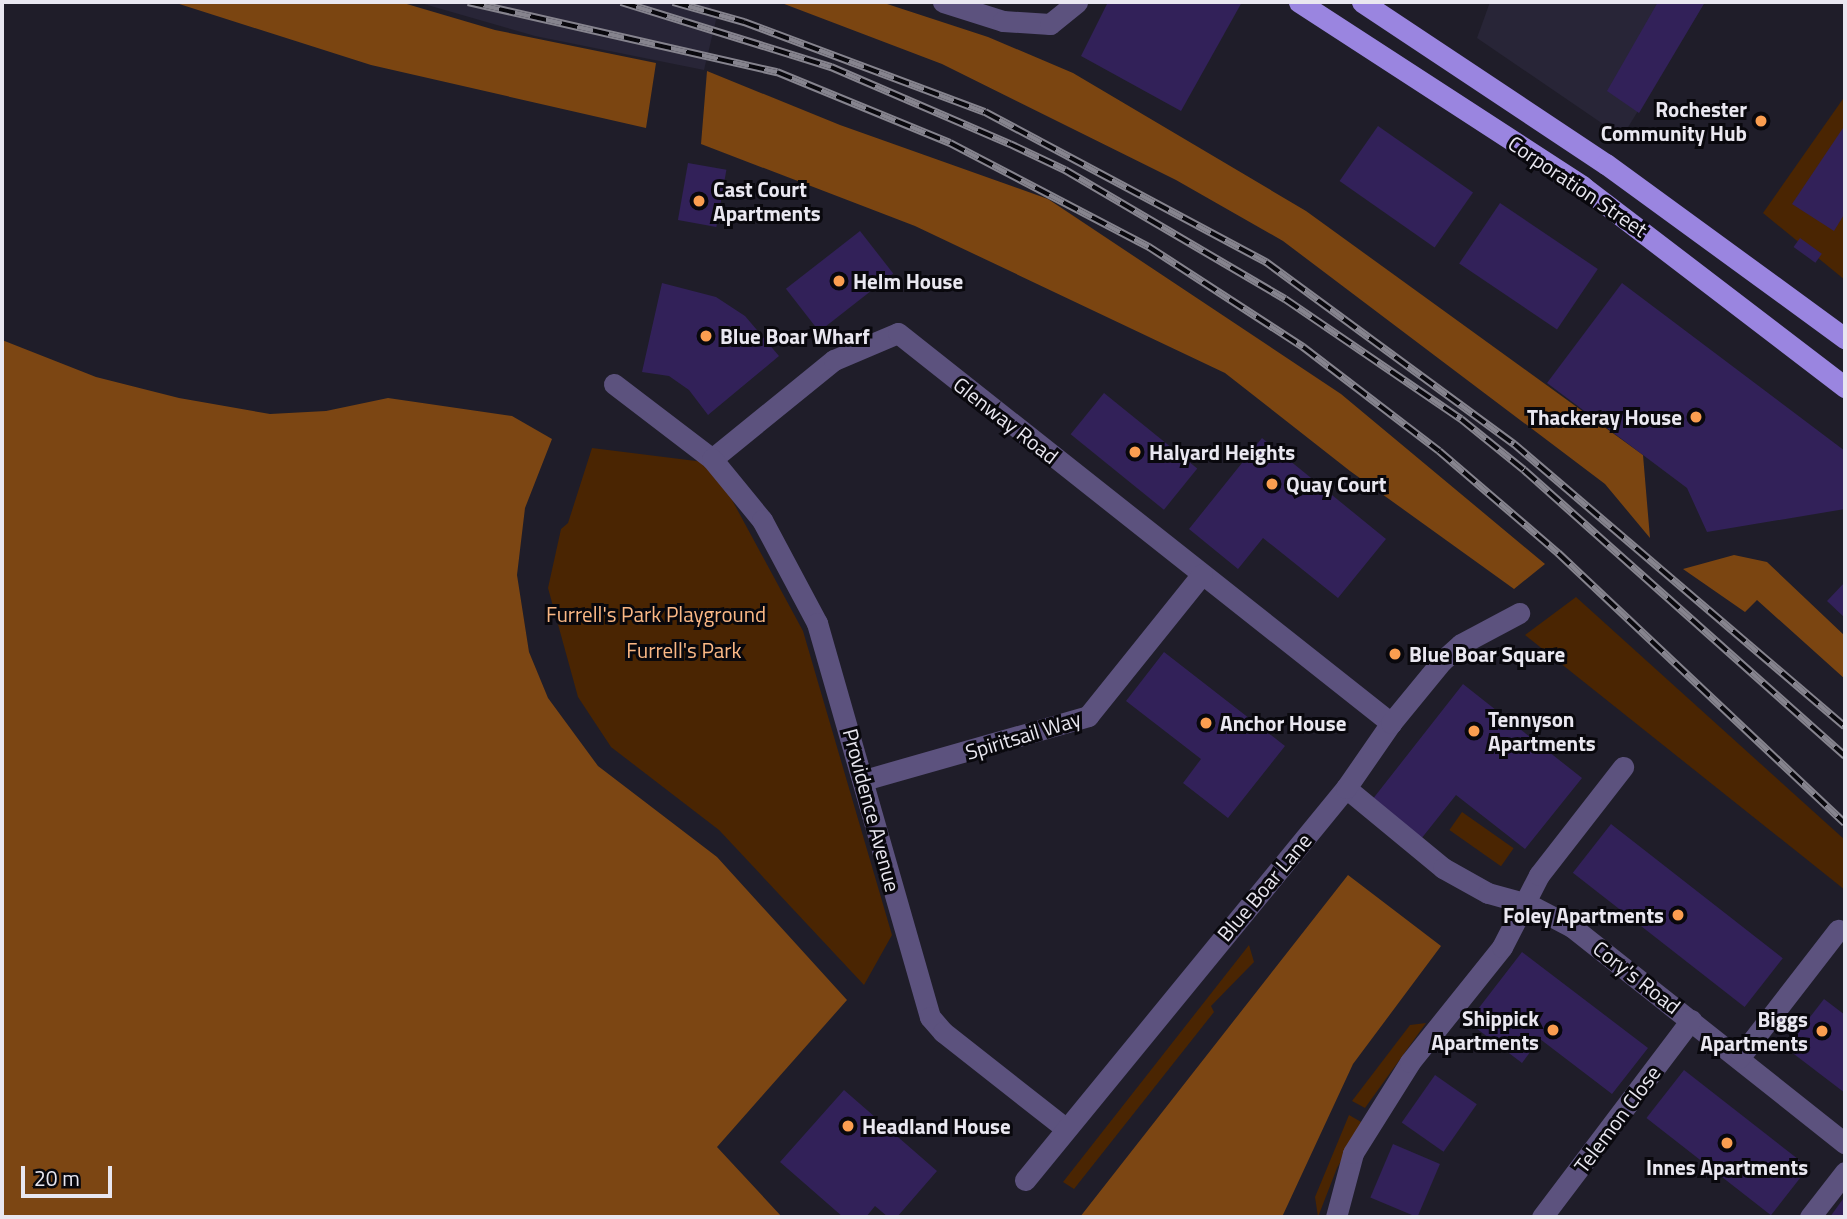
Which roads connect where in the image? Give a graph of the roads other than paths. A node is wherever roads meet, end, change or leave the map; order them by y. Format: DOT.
graph roads {
  1 [pos="943,2"];
  2 [pos="1077,2"];
  3 [pos="1299,2"];
  4 [pos="1367,3"];
  5 [pos="1845,338"];
  6 [pos="614,384"];
  7 [pos="1845,387"];
  8 [pos="712,459"];
  9 [pos="1202,574"];
  10 [pos="1519,613"];
  11 [pos="1391,723"];
  12 [pos="1623,767"];
  13 [pos="864,780"];
  14 [pos="1346,788"];
  15 [pos="1528,904"];
  16 [pos="1838,930"];
  17 [pos="1691,1020"];
  18 [pos="1739,1058"];
  19 [pos="1065,1128"];
  20 [pos="1845,1143"];
  21 [pos="1845,1172"];
  22 [pos="1025,1180"];
  23 [pos="1336,1217"];
  24 [pos="1542,1217"];
  25 [pos="1810,1217"];
  1 -- 2 [label="street"];
  3 -- 7 [label="main road, Corporation Street"];
  4 -- 5 [label="main road, Corporation Street"];
  6 -- 8 [label="street"];
  8 -- 9 [label="street, Glenway Road"];
  8 -- 13 [label="street, Providence Avenue"];
  9 -- 11 [label="street, Glenway Road"];
  9 -- 13 [label="street, Spiritsail Way"];
  10 -- 11 [label="street, Blue Boar Lane"];
  11 -- 14 [label="street, Blue Boar Lane"];
  12 -- 15 [label="street"];
  13 -- 19 [label="street, Providence Avenue"];
  14 -- 15 [label="street, Cory's Road"];
  14 -- 19 [label="street, Blue Boar Lane"];
  15 -- 17 [label="street, Cory's Road"];
  15 -- 23 [label="street"];
  16 -- 18 [label="street"];
  17 -- 18 [label="street, Cory's Road"];
  17 -- 24 [label="street, Telemon Close"];
  18 -- 20 [label="street, Cory's Road"];
  19 -- 22 [label="street, Blue Boar Lane"];
  21 -- 25 [label="street"];
}
